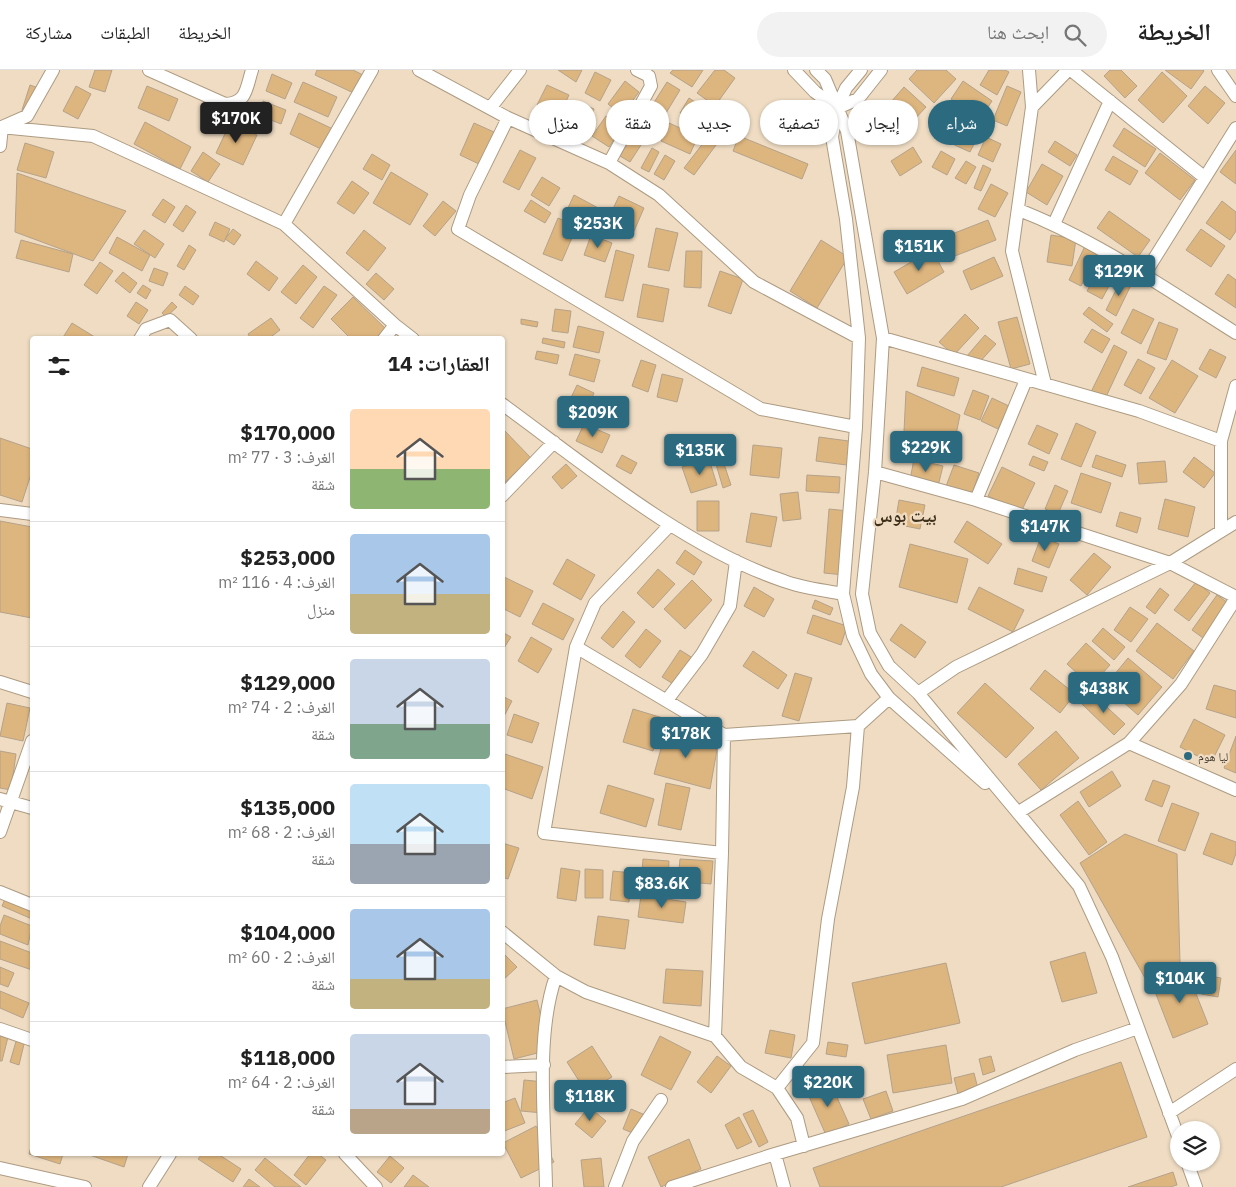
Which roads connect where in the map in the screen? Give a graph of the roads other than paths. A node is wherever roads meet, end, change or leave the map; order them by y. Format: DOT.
graph roads {
  1 [pos="54,70"];
  2 [pos="149,70"];
  3 [pos="252,70"];
  4 [pos="372,70"];
  5 [pos="419,70"];
  6 [pos="520,70"];
  7 [pos="638,70"];
  8 [pos="794,70"];
  9 [pos="816,70"];
  10 [pos="861,70"];
  11 [pos="881,70"];
  12 [pos="1029,70"];
  13 [pos="1070,70"];
  14 [pos="1218,70"];
  15 [pos="1236,96"];
  16 [pos="826,100"];
  17 [pos="834,100"];
  18 [pos="1110,101"];
  19 [pos="838,106"];
  20 [pos="491,107"];
  21 [pos="1032,107"];
  22 [pos="838,108"];
  23 [pos="838,110"];
  24 [pos="508,118"];
  25 [pos="1,127"];
  26 [pos="1236,128"];
  27 [pos="833,145"];
  28 [pos="0,146"];
  29 [pos="609,163"];
  30 [pos="1204,177"];
  31 [pos="1019,210"];
  32 [pos="284,224"];
  33 [pos="1054,224"];
  34 [pos="1144,276"];
  35 [pos="395,325"];
  36 [pos="1236,333"];
  37 [pos="142,336"];
  38 [pos="188,336"];
  39 [pos="386,336"];
  40 [pos="409,336"];
  41 [pos="859,338"];
  42 [pos="883,338"];
  43 [pos="1026,380"];
  44 [pos="1045,384"];
  45 [pos="1236,386"];
  46 [pos="505,406"];
  47 [pos="856,427"];
  48 [pos="554,442"];
  49 [pos="1221,442"];
  50 [pos="875,472"];
  51 [pos="505,493"];
  52 [pos="976,500"];
  53 [pos="0,510"];
  54 [pos="30,514"];
  55 [pos="1236,522"];
  56 [pos="670,525"];
  57 [pos="1221,530"];
  58 [pos="736,561"];
  59 [pos="1170,563"];
  60 [pos="843,594"];
  61 [pos="1236,598"];
  62 [pos="576,648"];
  63 [pos="0,682"];
  64 [pos="30,691"];
  65 [pos="918,693"];
  66 [pos="889,698"];
  67 [pos="667,700"];
  68 [pos="858,726"];
  69 [pos="724,735"];
  70 [pos="1129,743"];
  71 [pos="30,745"];
  72 [pos="1236,790"];
  73 [pos="5,800"];
  74 [pos="30,807"];
  75 [pos="1019,812"];
  76 [pos="0,832"];
  77 [pos="722,853"];
  78 [pos="0,892"];
  79 [pos="30,904"];
  80 [pos="505,934"];
  81 [pos="556,976"];
  82 [pos="1138,1028"];
  83 [pos="0,1029"];
  84 [pos="715,1036"];
  85 [pos="30,1039"];
  86 [pos="544,1065"];
  87 [pos="505,1067"];
  88 [pos="1236,1069"];
  89 [pos="777,1088"];
  90 [pos="661,1100"];
  91 [pos="1169,1113"];
  92 [pos="1172,1121"];
  93 [pos="804,1146"];
  94 [pos="775,1154"];
  95 [pos="169,1156"];
  96 [pos="347,1156"];
  97 [pos="0,1168"];
  98 [pos="1190,1171"];
  99 [pos="85,1187"];
  100 [pos="149,1187"];
  101 [pos="376,1187"];
  102 [pos="546,1187"];
  103 [pos="615,1187"];
  104 [pos="672,1187"];
  105 [pos="784,1187"];
  106 [pos="1196,1187"];
  1 -- 25 [label="street"];
  2 -- 3 [label="street"];
  4 -- 32 [label="street"];
  5 -- 20 [label="street"];
  6 -- 20 [label="street"];
  7 -- 29 [label="street"];
  8 -- 16 [label="street"];
  9 -- 17 [label="street"];
  10 -- 19 [label="street"];
  11 -- 22 [label="street"];
  12 -- 21 [label="street"];
  13 -- 18 [label="street"];
  13 -- 21 [label="street"];
  14 -- 15 [label="street"];
  18 -- 30 [label="street"];
  18 -- 33 [label="street"];
  20 -- 24 [label="street"];
  21 -- 31 [label="street"];
  23 -- 42 [label="street"];
  24 -- 29 [label="street"];
  24 -- 47 [label="street"];
  25 -- 28 [label="street"];
  25 -- 32 [label="street"];
  26 -- 30 [label="street"];
  27 -- 41 [label="street"];
  29 -- 41 [label="street"];
  30 -- 34 [label="street"];
  31 -- 33 [label="street"];
  31 -- 44 [label="street"];
  32 -- 35 [label="street"];
  33 -- 34 [label="street"];
  34 -- 36 [label="street"];
  35 -- 39 [label="street"];
  35 -- 40 [label="street"];
  37 -- 38 [label="street"];
  41 -- 47 [label="street"];
  42 -- 43 [label="street"];
  42 -- 50 [label="street"];
  43 -- 44 [label="street"];
  43 -- 52 [label="street"];
  44 -- 49 [label="street"];
  45 -- 49 [label="street"];
  46 -- 48 [label="street"];
  47 -- 60 [label="street"];
  48 -- 51 [label="street"];
  48 -- 56 [label="street"];
  49 -- 57 [label="street"];
  50 -- 52 [label="street"];
  50 -- 65 [label="street"];
  52 -- 59 [label="street"];
  53 -- 54 [label="street"];
  55 -- 57 [label="street"];
  56 -- 58 [label="street"];
  56 -- 62 [label="street"];
  57 -- 59 [label="street"];
  58 -- 60 [label="street"];
  58 -- 67 [label="street"];
  59 -- 61 [label="street"];
  59 -- 65 [label="street"];
  60 -- 66 [label="street"];
  61 -- 70 [label="street"];
  62 -- 67 [label="street"];
  62 -- 77 [label="street"];
  63 -- 64 [label="street"];
  65 -- 75 [label="street"];
  66 -- 68 [label="street"];
  66 -- 75 [label="street"];
  67 -- 69 [label="street"];
  68 -- 69 [label="street"];
  68 -- 89 [label="street"];
  69 -- 77 [label="street"];
  70 -- 72 [label="street"];
  70 -- 75 [label="street"];
  71 -- 73 [label="street"];
  73 -- 74 [label="street"];
  73 -- 76 [label="street"];
  75 -- 82 [label="street"];
  77 -- 84 [label="street"];
  78 -- 79 [label="street"];
  80 -- 81 [label="street"];
  81 -- 84 [label="street"];
  81 -- 86 [label="street"];
  82 -- 91 [label="street"];
  82 -- 93 [label="street"];
  83 -- 85 [label="street"];
  84 -- 89 [label="street"];
  86 -- 87 [label="street"];
  86 -- 102 [label="street"];
  88 -- 91 [label="street"];
  89 -- 93 [label="street"];
  90 -- 103 [label="street"];
  91 -- 92 [label="street"];
  93 -- 94 [label="street"];
  94 -- 104 [label="street"];
  94 -- 105 [label="street"];
  95 -- 100 [label="street"];
  96 -- 101 [label="street"];
  97 -- 99 [label="street"];
  98 -- 106 [label="street"];
}
